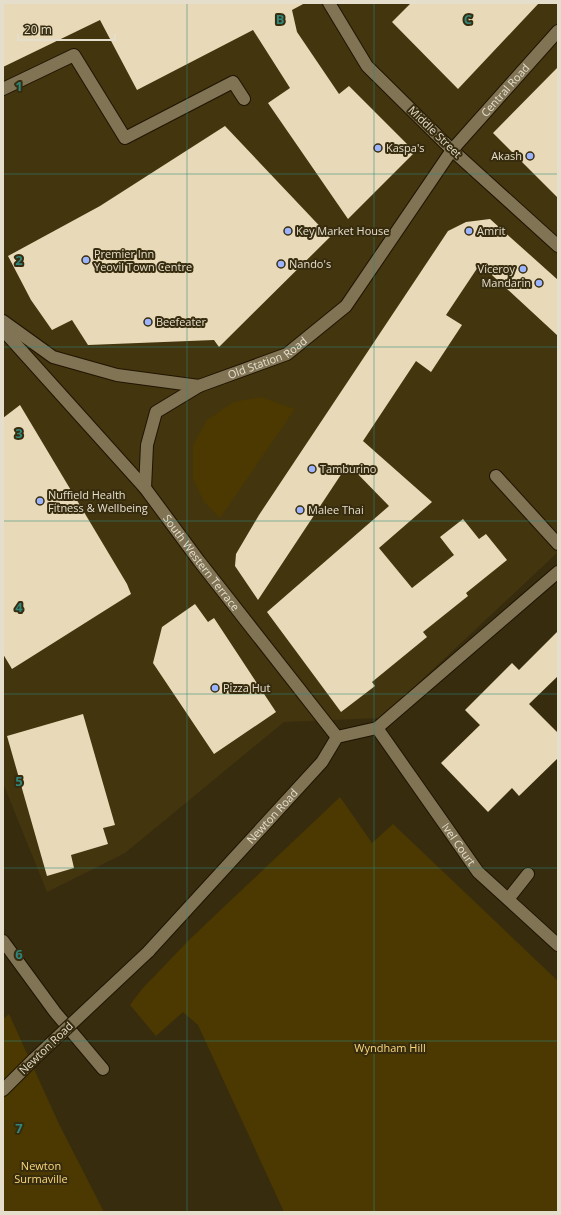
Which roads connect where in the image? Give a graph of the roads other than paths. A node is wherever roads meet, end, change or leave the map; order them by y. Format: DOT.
graph roads {
  1 [pos="329,3"];
  2 [pos="558,31"];
  3 [pos="3,89"];
  4 [pos="244,99"];
  5 [pos="452,150"];
  6 [pos="558,246"];
  7 [pos="3,321"];
  8 [pos="3,330"];
  9 [pos="199,386"];
  10 [pos="496,476"];
  11 [pos="145,488"];
  12 [pos="558,544"];
  13 [pos="558,572"];
  14 [pos="377,728"];
  15 [pos="337,737"];
  16 [pos="528,874"];
  17 [pos="508,898"];
  18 [pos="3,941"];
  19 [pos="558,945"];
  20 [pos="103,1068"];
  21 [pos="3,1090"];
  1 -- 5 [label="street, Middle Street"];
  2 -- 5 [label="street, Central Road"];
  3 -- 4 [label="street"];
  5 -- 6 [label="street, Middle Street"];
  5 -- 9 [label="street, Old Station Road"];
  7 -- 9 [label="street, Old Station Road"];
  8 -- 11 [label="street, South Western Terrace"];
  9 -- 11 [label="street"];
  10 -- 12 [label="street"];
  11 -- 15 [label="street, South Western Terrace"];
  13 -- 14 [label="street"];
  14 -- 15 [label="street"];
  14 -- 17 [label="street, Ivel Court"];
  15 -- 21 [label="street, Newton Road, bridge"];
  16 -- 17 [label="street"];
  17 -- 19 [label="street, Ivel Court"];
  18 -- 20 [label="street"];
}
